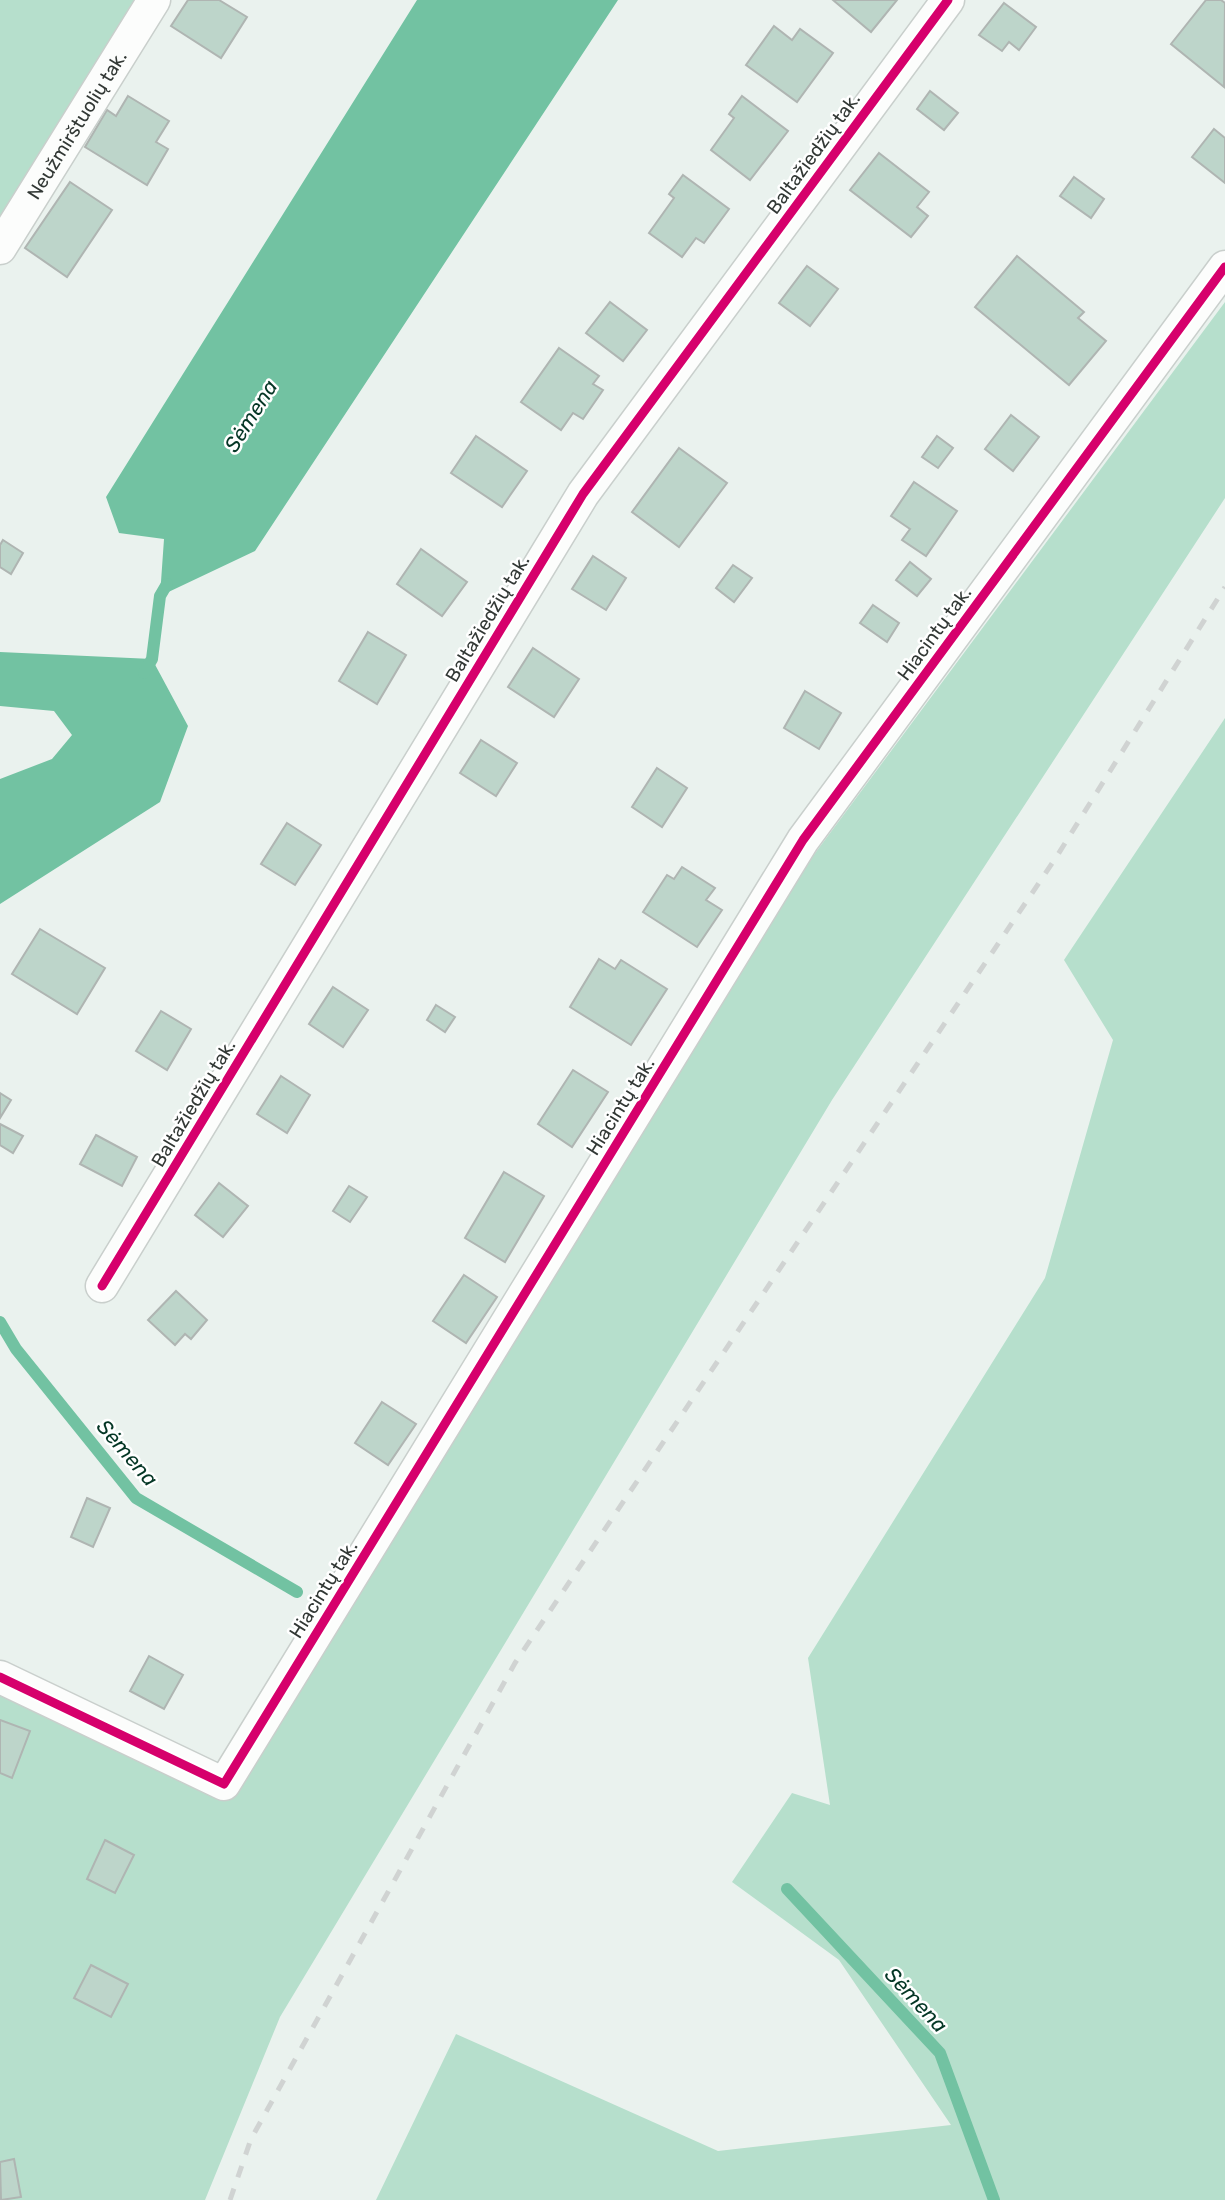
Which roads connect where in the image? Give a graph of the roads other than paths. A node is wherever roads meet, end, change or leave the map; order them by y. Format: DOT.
graph roads {
  1 [pos="154,0"];
  2 [pos="948,0"];
  3 [pos="0,248"];
  4 [pos="1225,267"];
  5 [pos="102,1286"];
  6 [pos="0,1677"];
  1 -- 3 [label="street, Neužmirštuolių tak."];
  2 -- 5 [label="street, Baltažiedžių tak."];
  4 -- 6 [label="street, Hiacintų tak."];
}
